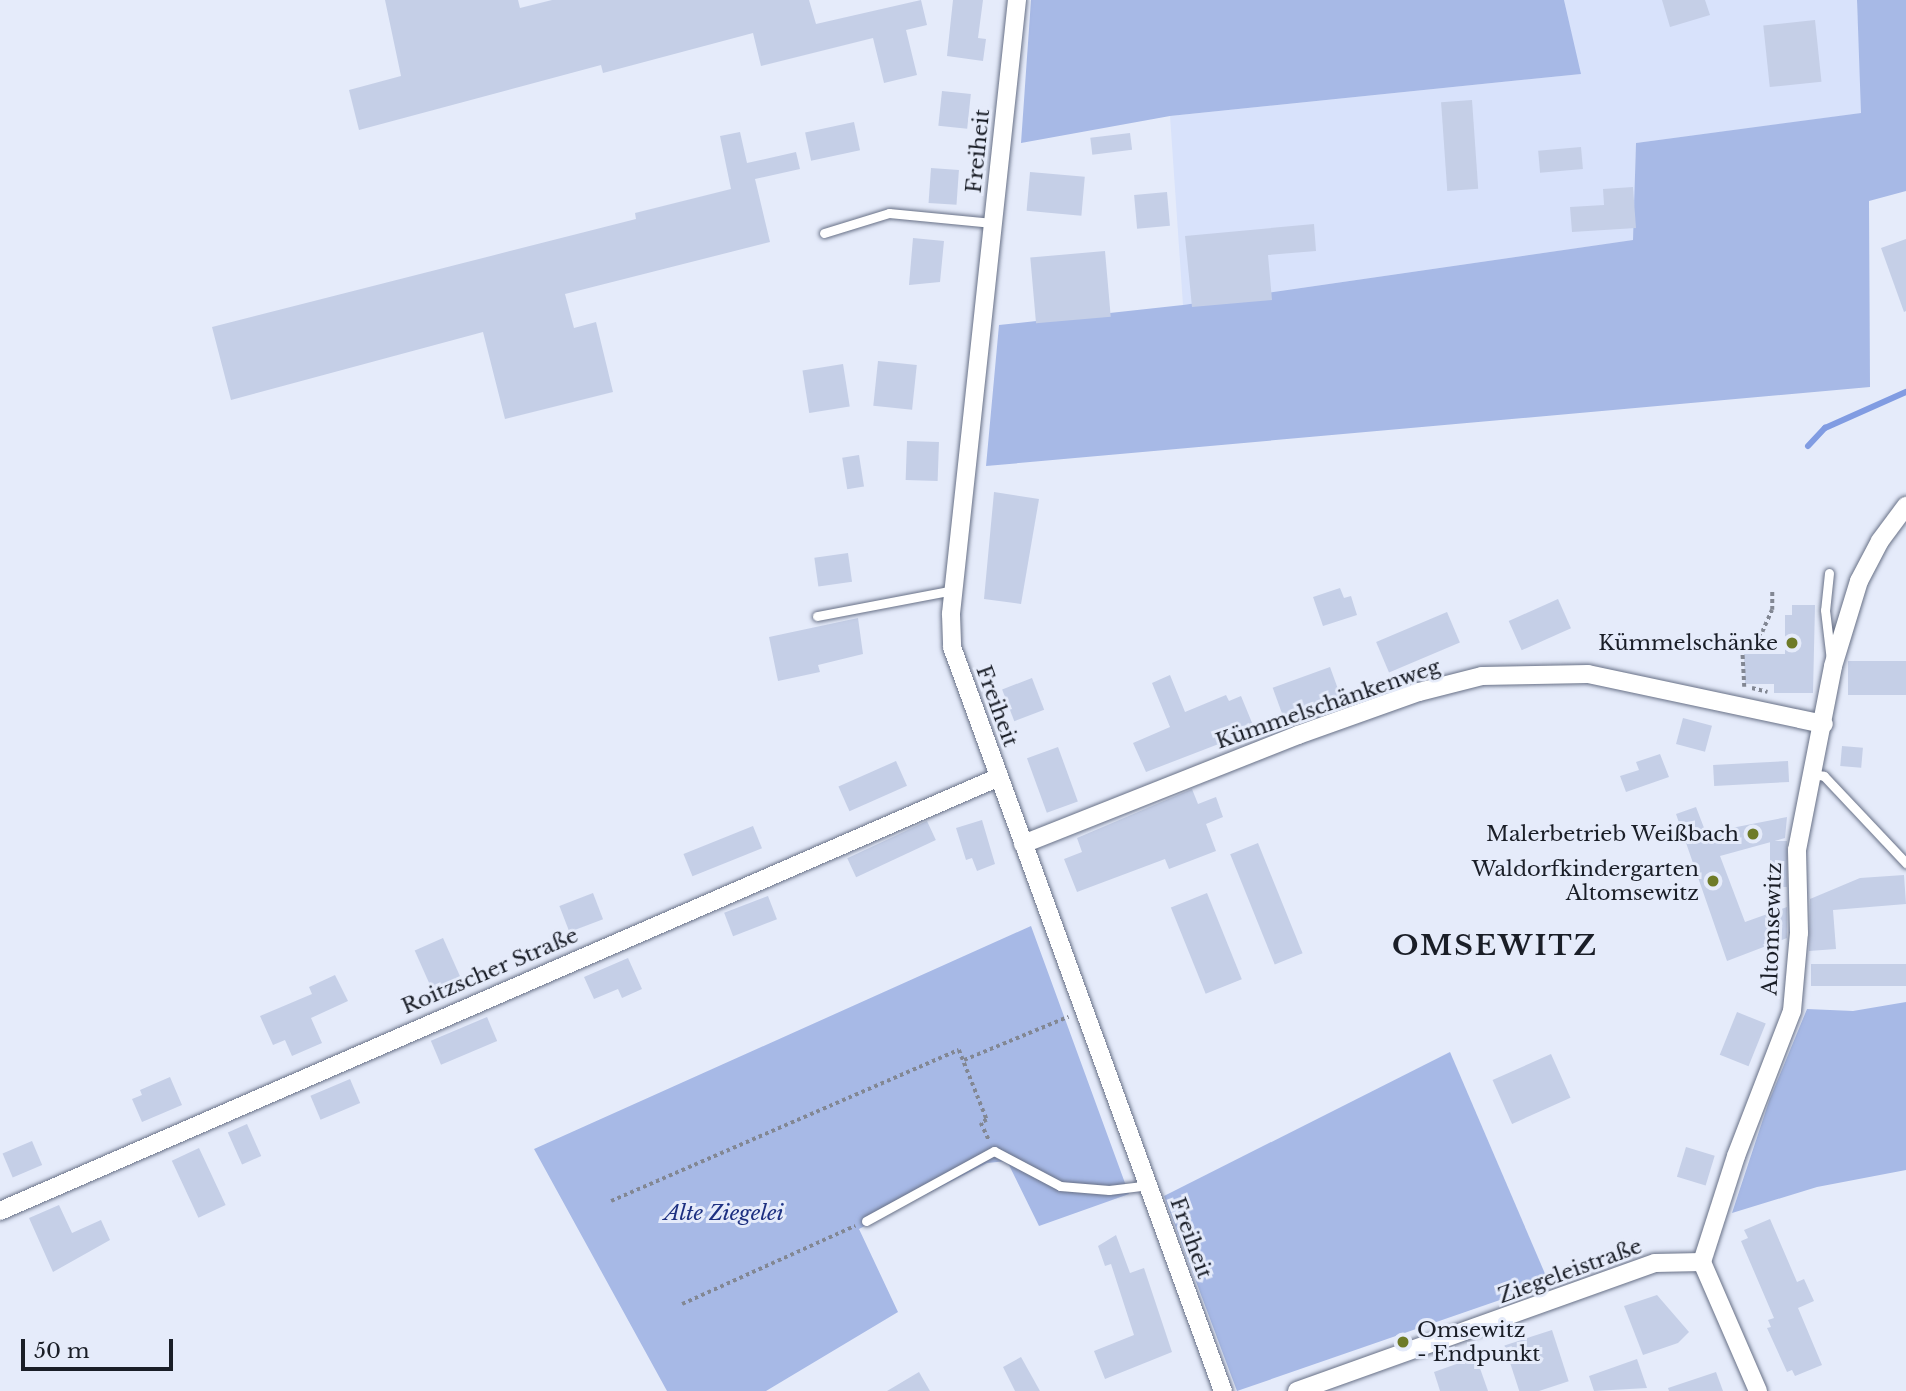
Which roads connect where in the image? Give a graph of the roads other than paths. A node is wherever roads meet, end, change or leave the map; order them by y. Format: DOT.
graph roads {
  1 [pos="1017,0"];
  2 [pos="993,223"];
  3 [pos="824,233"];
  4 [pos="1906,506"];
  5 [pos="1829,573"];
  6 [pos="953,590"];
  7 [pos="817,617"];
  8 [pos="1833,666"];
  9 [pos="1824,724"];
  10 [pos="1814,774"];
  11 [pos="999,777"];
  12 [pos="1023,844"];
  13 [pos="1906,863"];
  14 [pos="1147,1185"];
  15 [pos="0,1211"];
  16 [pos="866,1221"];
  17 [pos="1702,1262"];
  18 [pos="1223,1391"];
  19 [pos="1297,1391"];
  20 [pos="1758,1391"];
  1 -- 2 [label="street, Freiheit"];
  2 -- 3 [label="lane"];
  2 -- 6 [label="street, Freiheit"];
  4 -- 8 [label="street, Altomsewitz"];
  5 -- 8 [label="lane"];
  6 -- 7 [label="lane"];
  6 -- 11 [label="street, Freiheit"];
  8 -- 9 [label="street, Altomsewitz"];
  9 -- 10 [label="street, Altomsewitz"];
  9 -- 12 [label="street, Kümmelschänkenweg"];
  10 -- 13 [label="lane"];
  10 -- 17 [label="street, Altomsewitz"];
  11 -- 12 [label="street, Freiheit"];
  11 -- 15 [label="street, Roitzscher Straße"];
  12 -- 14 [label="street, Freiheit"];
  14 -- 16 [label="lane"];
  14 -- 18 [label="street, Freiheit"];
  17 -- 19 [label="street, Ziegeleistraße"];
  17 -- 20 [label="street"];
}
